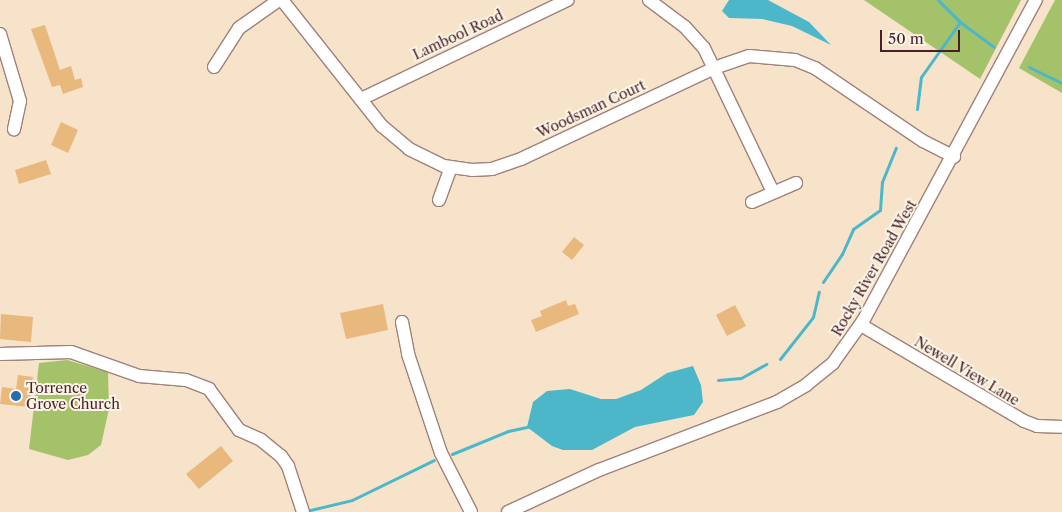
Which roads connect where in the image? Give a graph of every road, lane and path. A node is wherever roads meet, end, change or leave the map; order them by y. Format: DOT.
graph roads {
  1 [pos="280,0"];
  2 [pos="568,0"];
  3 [pos="649,0"];
  4 [pos="1036,0"];
  5 [pos="0,34"];
  6 [pos="214,67"];
  7 [pos="714,68"];
  8 [pos="361,99"];
  9 [pos="14,129"];
  10 [pos="954,157"];
  11 [pos="451,167"];
  12 [pos="796,183"];
  13 [pos="773,192"];
  14 [pos="439,200"];
  15 [pos="752,202"];
  16 [pos="402,322"];
  17 [pos="861,325"];
  18 [pos="0,354"];
  19 [pos="1062,427"];
  20 [pos="301,507"];
  21 [pos="471,512"];
  22 [pos="508,512"];
  1 -- 6 [label="street"];
  1 -- 8 [label="street, Woodsman Court"];
  2 -- 8 [label="street, Lambool Road"];
  3 -- 7 [label="street"];
  4 -- 10 [label="street, Rocky River Road West"];
  5 -- 9 [label="street"];
  7 -- 10 [label="street, Woodsman Court"];
  7 -- 11 [label="street, Woodsman Court"];
  7 -- 13 [label="street"];
  8 -- 11 [label="street, Woodsman Court"];
  10 -- 17 [label="street, Rocky River Road West"];
  11 -- 14 [label="street"];
  12 -- 13 [label="street"];
  13 -- 15 [label="street"];
  16 -- 21 [label="street"];
  17 -- 19 [label="street, Newell View Lane"];
  17 -- 22 [label="street, Rocky River Road West"];
  18 -- 20 [label="street"];
}
